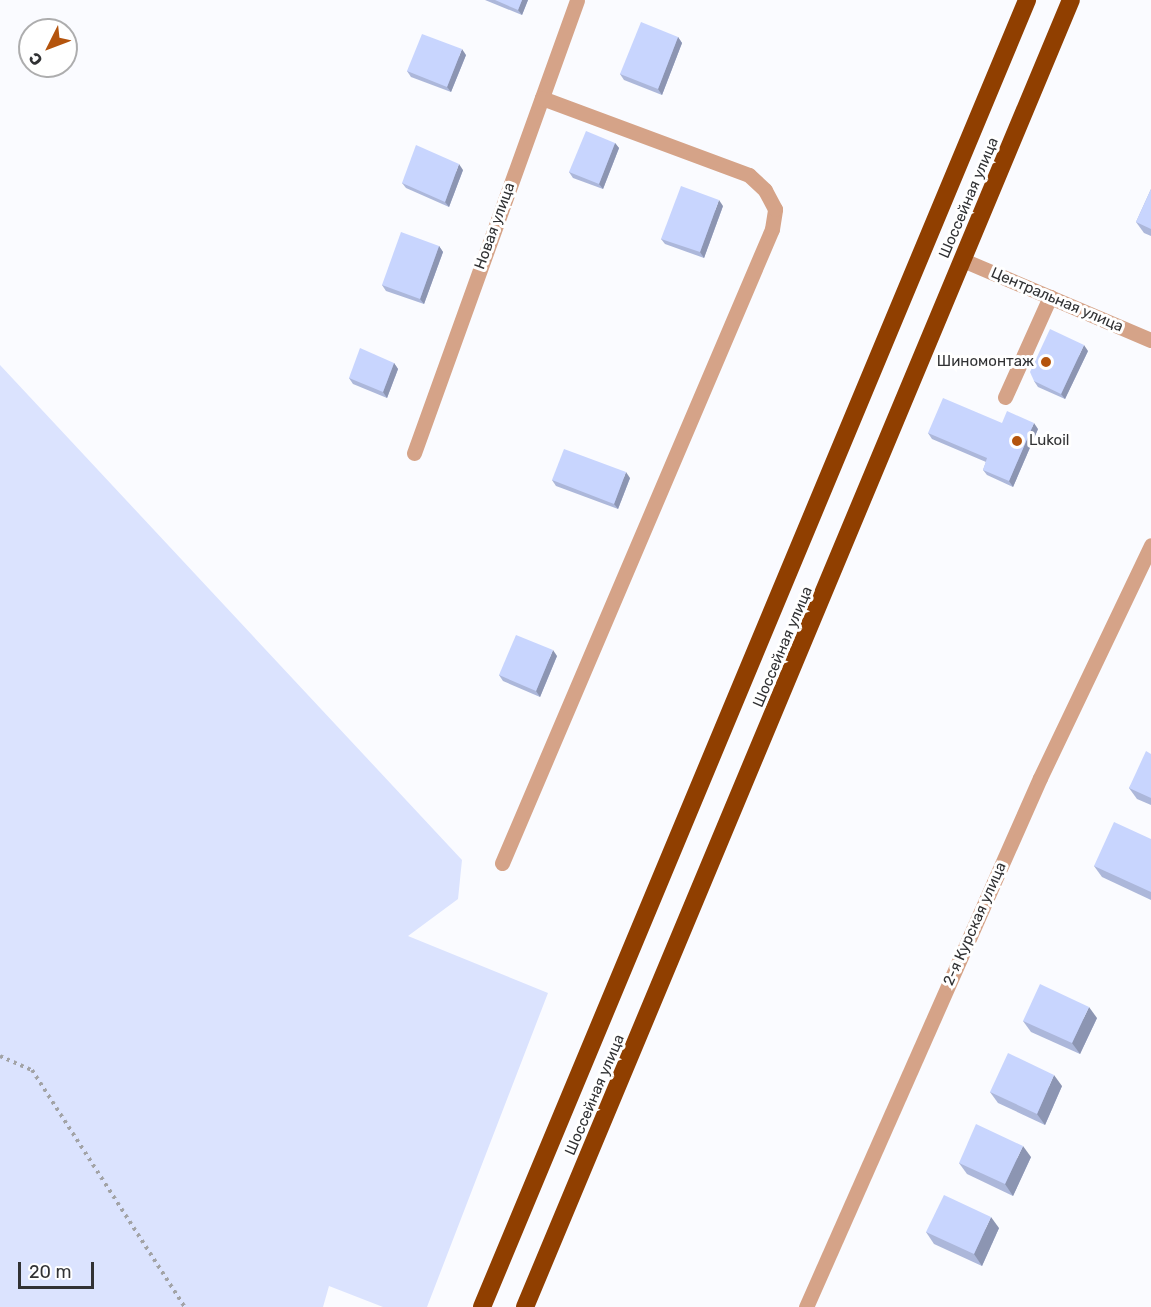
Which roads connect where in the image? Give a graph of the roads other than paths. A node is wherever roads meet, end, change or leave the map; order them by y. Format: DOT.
graph roads {
  1 [pos="577,0"];
  2 [pos="1027,0"];
  3 [pos="1071,0"];
  4 [pos="542,98"];
  5 [pos="963,260"];
  6 [pos="1050,297"];
  7 [pos="1151,340"];
  8 [pos="1005,397"];
  9 [pos="414,453"];
  10 [pos="1151,545"];
  11 [pos="502,863"];
  12 [pos="482,1307"];
  13 [pos="525,1307"];
  14 [pos="806,1307"];
  1 -- 4 [label="street, Новая улица"];
  2 -- 12 [label="highway, Шоссейная улица"];
  3 -- 5 [label="highway, Шоссейная улица"];
  4 -- 9 [label="street, Новая улица"];
  4 -- 11 [label="street"];
  5 -- 6 [label="street, Центральная улица"];
  5 -- 13 [label="highway, Шоссейная улица"];
  6 -- 7 [label="street, Центральная улица"];
  6 -- 8 [label="street"];
  10 -- 14 [label="street, 2-я Курская улица"];
}
